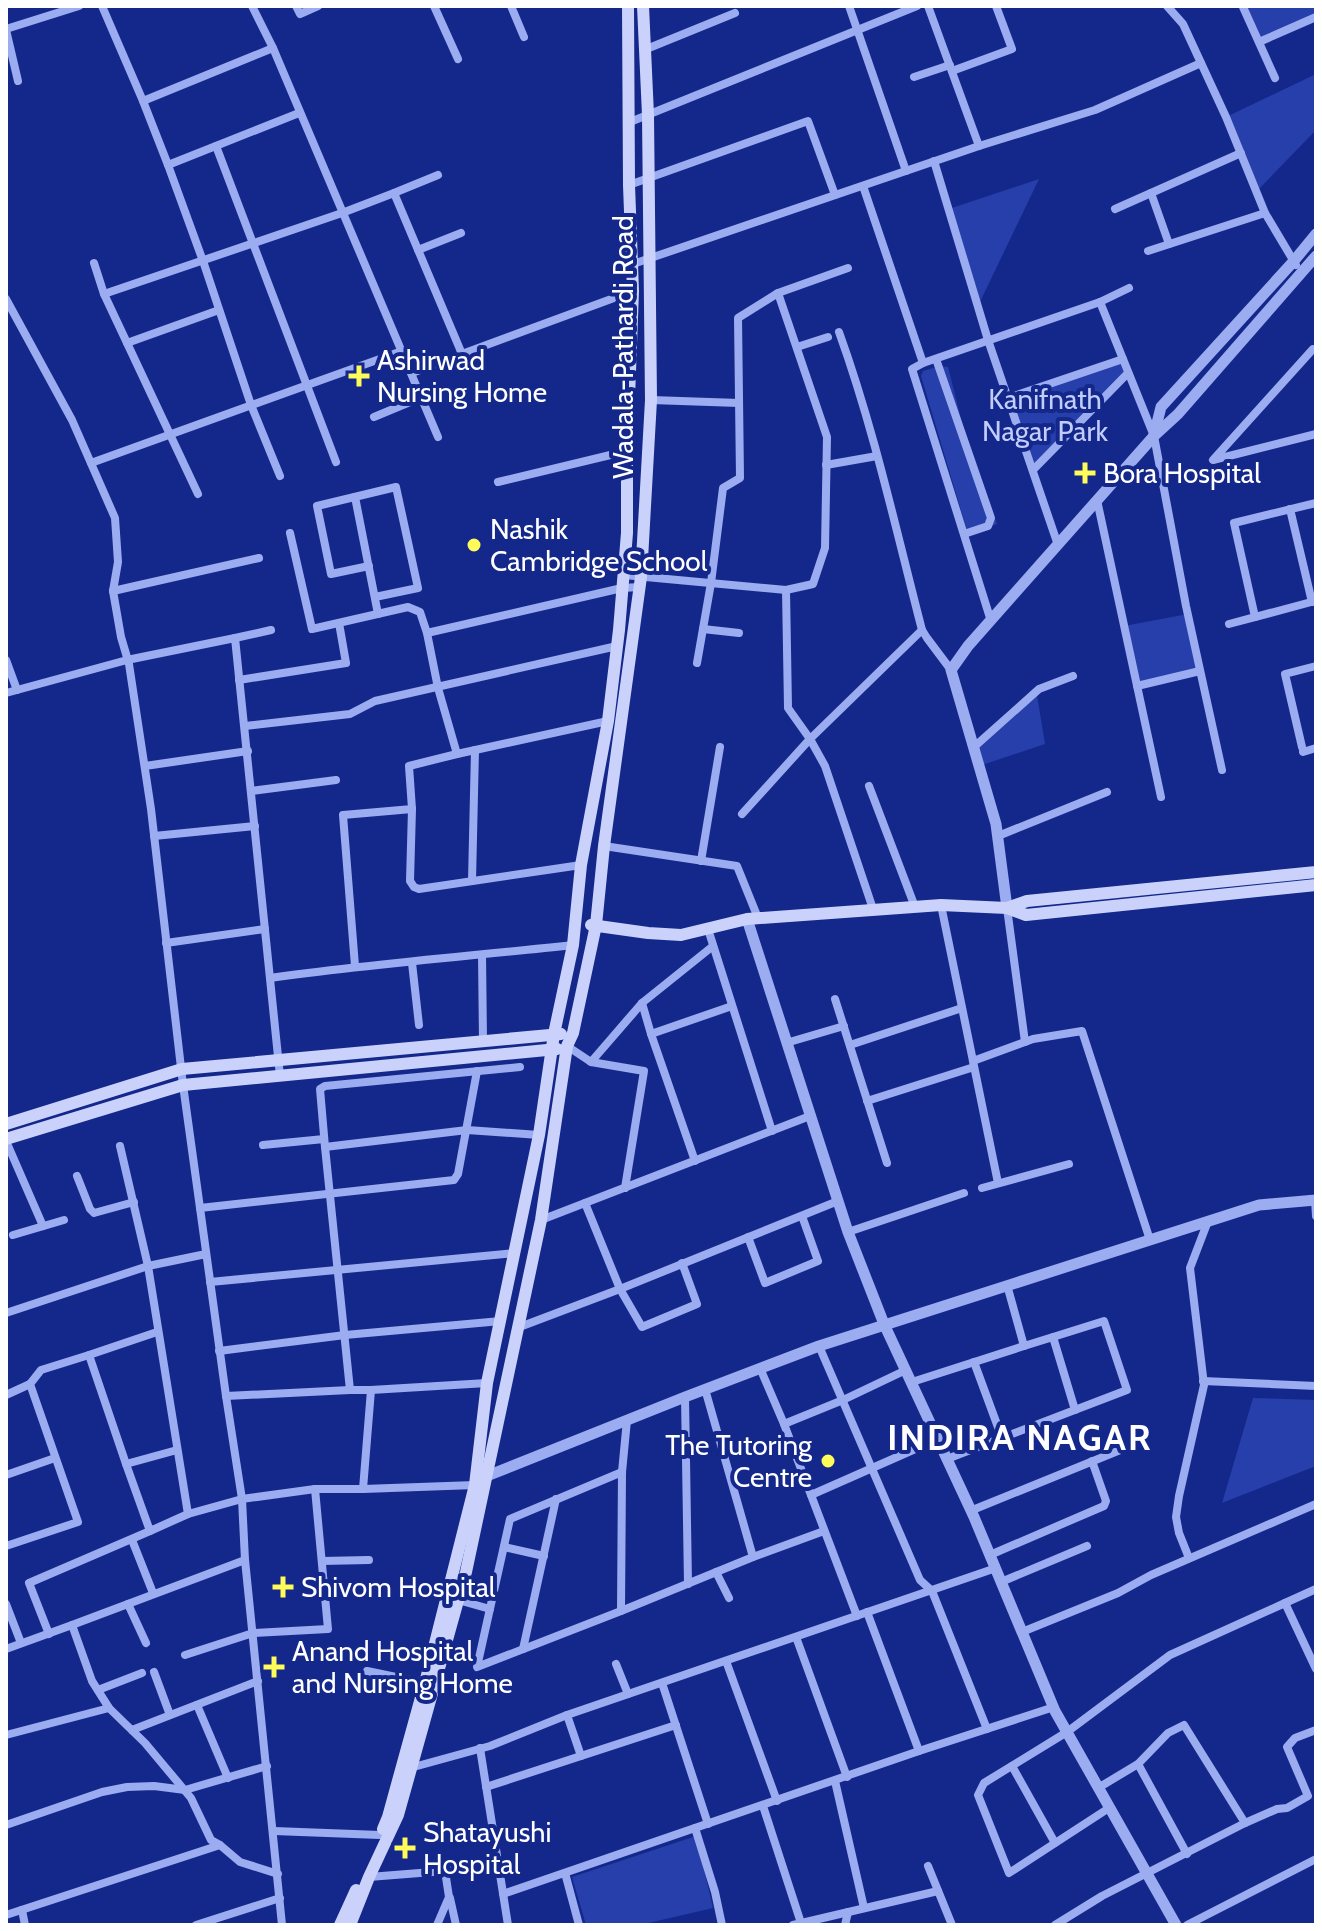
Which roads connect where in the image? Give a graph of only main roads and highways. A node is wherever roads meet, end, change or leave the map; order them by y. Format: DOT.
graph roads {
  1 [pos="628,6"];
  2 [pos="643,6"];
  3 [pos="1316,872"];
  4 [pos="1316,885"];
  5 [pos="1007,908"];
  6 [pos="576,924"];
  7 [pos="596,925"];
  8 [pos="573,1033"];
  9 [pos="554,1034"];
  10 [pos="567,1046"];
  11 [pos="552,1051"];
  12 [pos="6,1124"];
  13 [pos="6,1140"];
  14 [pos="479,1479"];
  15 [pos="406,1769"];
  16 [pos="340,1925"];
  17 [pos="350,1925"];
  1 -- 6 [label="main road, Wadala-Pathardi Road"];
  2 -- 7 [label="main road, Wadala-Pathardi Road"];
  3 -- 5 [label="main road"];
  4 -- 5 [label="main road"];
  5 -- 7 [label="main road"];
  6 -- 7 [label="main road"];
  6 -- 9 [label="main road, Wadala-Pathardi Road"];
  7 -- 8 [label="main road, Wadala-Pathardi Road"];
  8 -- 9 [label="main road"];
  8 -- 10 [label="main road, Wadala-Pathardi Road"];
  9 -- 11 [label="main road, Wadala-Pathardi Road"];
  9 -- 12 [label="main road"];
  10 -- 11 [label="main road"];
  10 -- 14 [label="main road, Wadala-Pathardi Road"];
  11 -- 13 [label="main road"];
  11 -- 14 [label="main road, Wadala-Pathardi Road"];
  14 -- 15 [label="main road"];
  14 -- 15 [label="main road"];
  15 -- 16 [label="main road"];
  15 -- 17 [label="main road"];
}
